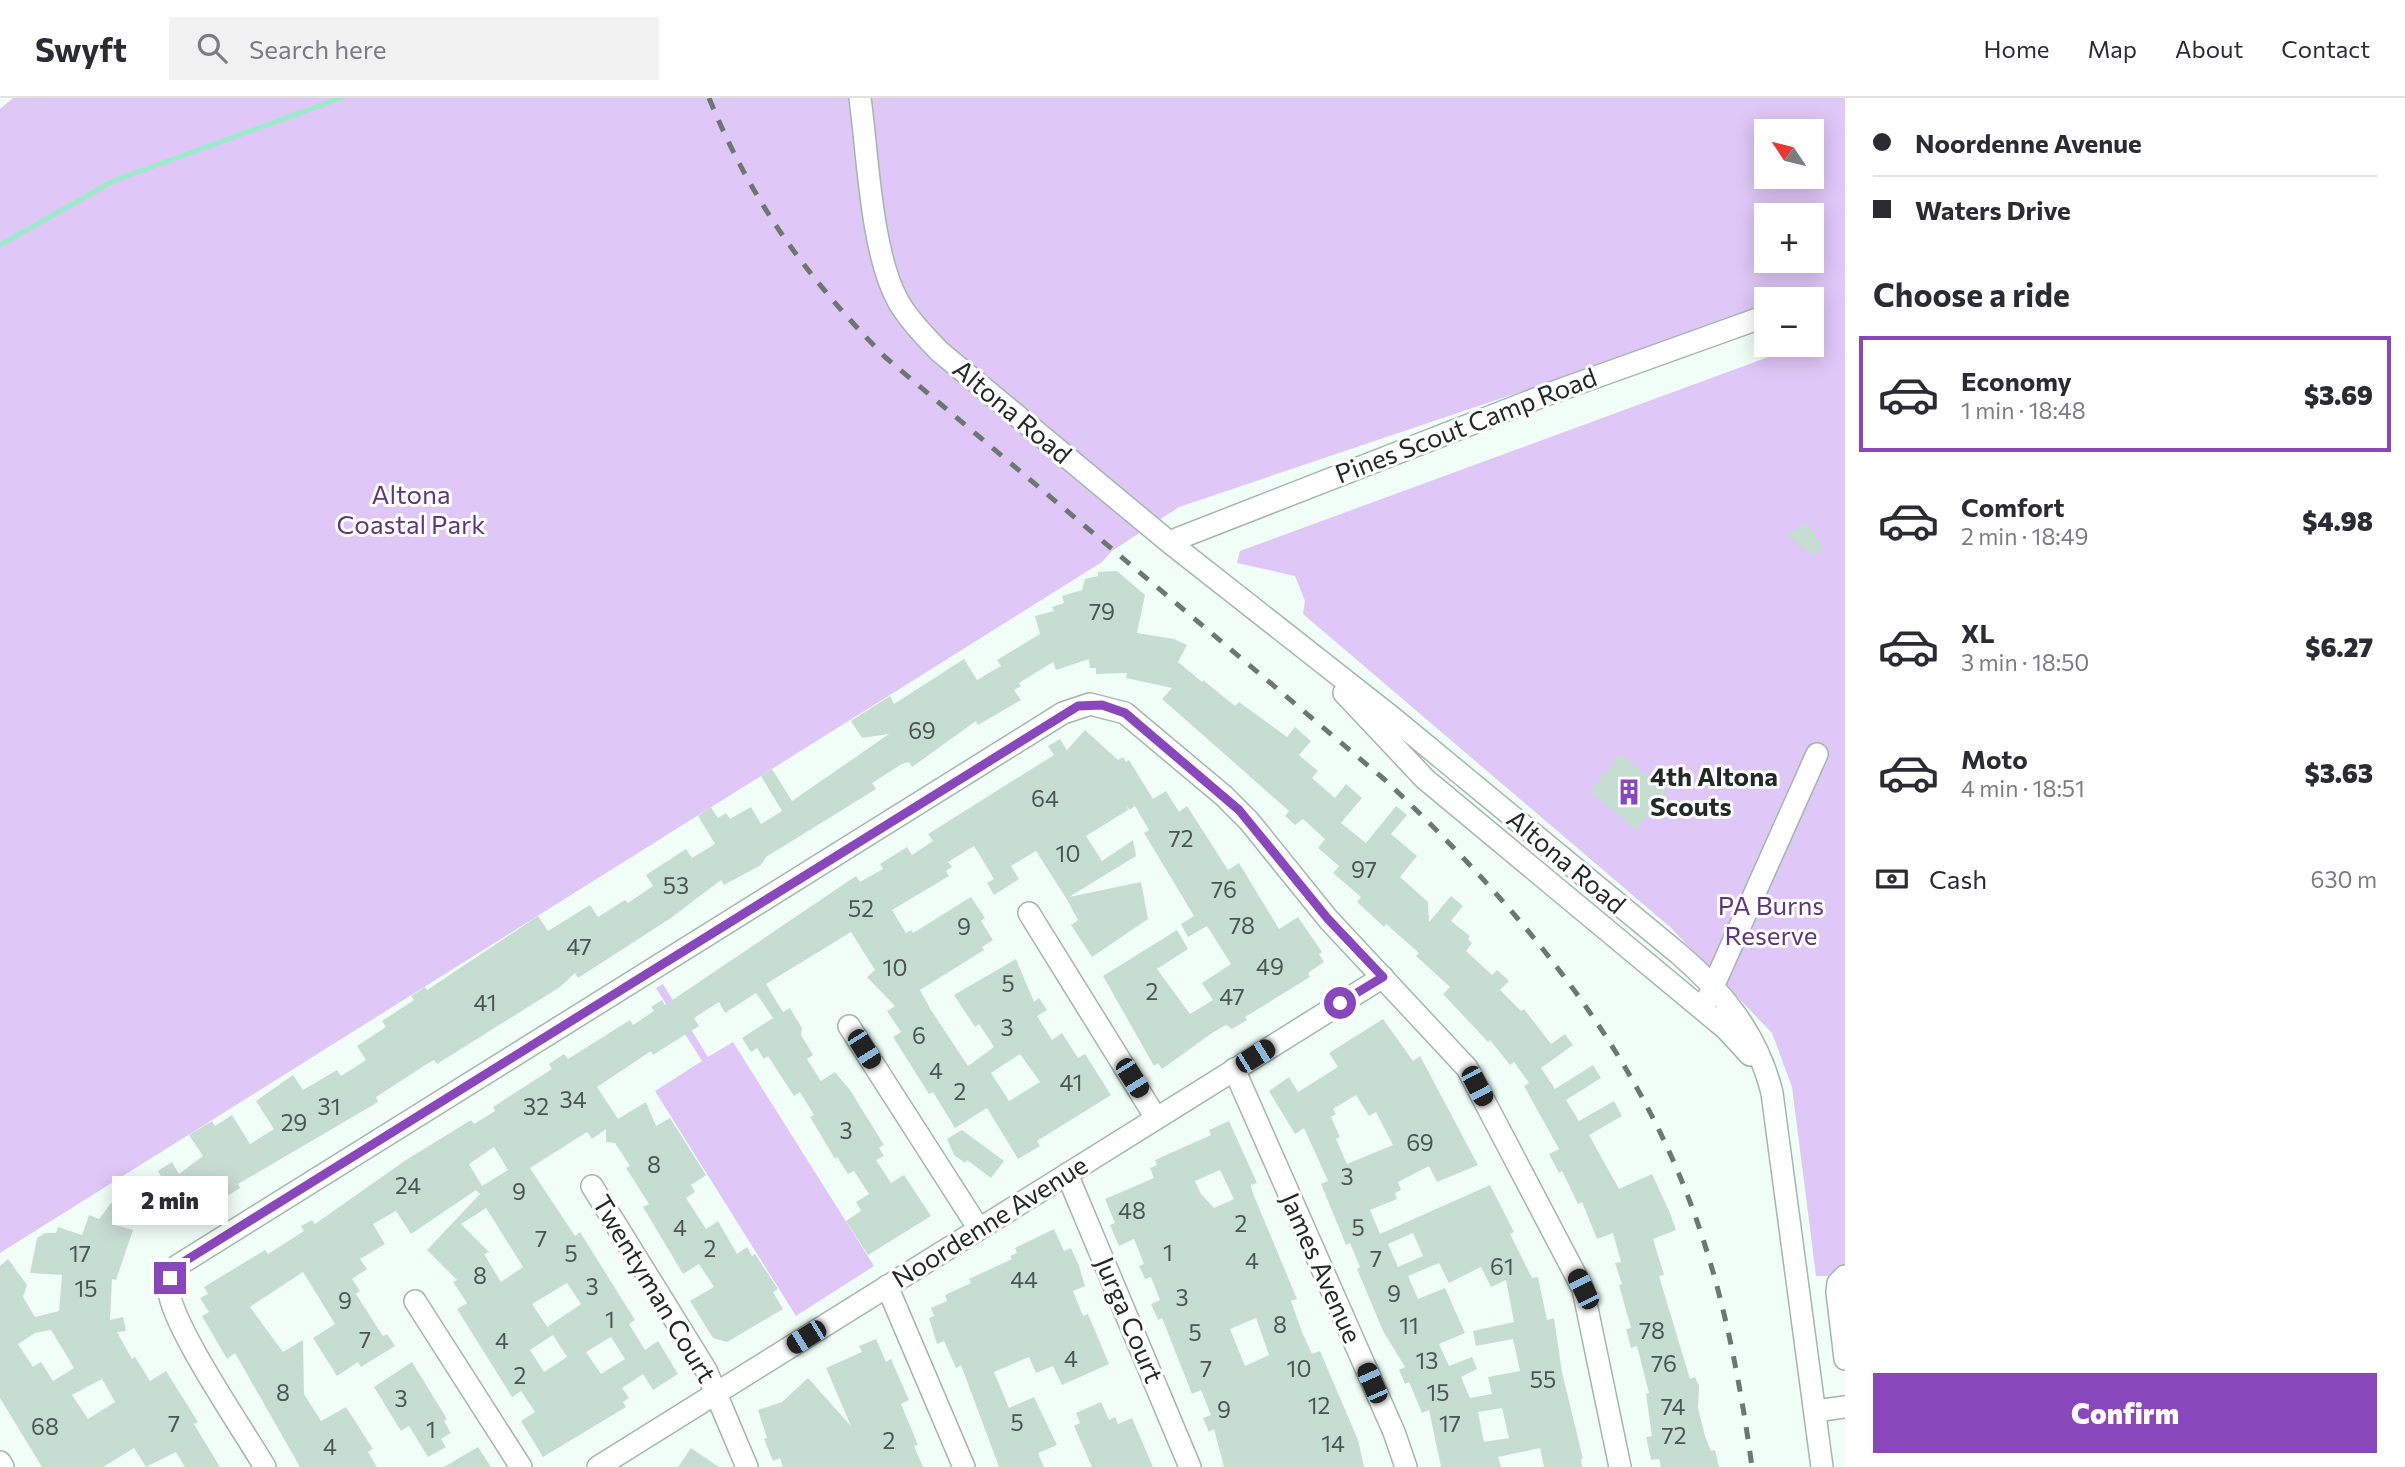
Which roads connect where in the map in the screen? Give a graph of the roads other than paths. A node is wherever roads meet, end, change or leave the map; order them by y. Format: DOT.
graph roads {
  1 [pos="860,98"];
  2 [pos="1754,320"];
  3 [pos="1169,542"];
  4 [pos="1296,645"];
  5 [pos="1817,754"];
  6 [pos="1030,913"];
  7 [pos="1383,977"];
  8 [pos="1714,988"];
  9 [pos="1702,1009"];
  10 [pos="849,1026"];
  11 [pos="1234,1069"];
  12 [pos="1156,1118"];
  13 [pos="1776,1122"];
  14 [pos="1067,1174"];
  15 [pos="592,1186"];
  16 [pos="979,1229"];
  17 [pos="1845,1276"];
  18 [pos="887,1286"];
  19 [pos="415,1301"];
  20 [pos="1845,1359"];
  21 [pos="716,1393"];
  22 [pos="1845,1407"];
  23 [pos="1816,1411"];
  24 [pos="0,1462"];
  25 [pos="256,1464"];
  26 [pos="3,1467"];
  27 [pos="521,1467"];
  28 [pos="598,1467"];
  29 [pos="747,1467"];
  30 [pos="964,1467"];
  31 [pos="1190,1467"];
  32 [pos="1406,1467"];
  33 [pos="1620,1467"];
  34 [pos="1822,1467"];
  1 -- 3 [label="street, Altona Road"];
  2 -- 3 [label="street, Pines Scout Camp Road"];
  3 -- 4 [label="street, Altona Road"];
  4 -- 8 [label="street, Altona Road"];
  4 -- 9 [label="street, Altona Road"];
  5 -- 8 [label="street"];
  6 -- 12 [label="street"];
  7 -- 11 [label="street, Noordenne Avenue"];
  7 -- 25 [label="street"];
  7 -- 33 [label="street"];
  8 -- 9 [label="street"];
  8 -- 13 [label="street, Altona Road"];
  9 -- 13 [label="street, Altona Road"];
  10 -- 16 [label="street"];
  11 -- 12 [label="street, Noordenne Avenue"];
  11 -- 32 [label="street, James Avenue"];
  12 -- 14 [label="street, Noordenne Avenue"];
  13 -- 23 [label="street, Altona Road"];
  14 -- 16 [label="street, Noordenne Avenue"];
  14 -- 31 [label="street, Jurga Court"];
  15 -- 21 [label="street, Twentyman Court"];
  16 -- 18 [label="street, Noordenne Avenue"];
  17 -- 20 [label="street"];
  18 -- 21 [label="street, Noordenne Avenue"];
  18 -- 30 [label="street"];
  19 -- 27 [label="street"];
  21 -- 28 [label="street, Noordenne Avenue"];
  21 -- 29 [label="street, Twentyman Court"];
  22 -- 23 [label="street"];
  23 -- 34 [label="street, Altona Road"];
  24 -- 26 [label="street"];
}
